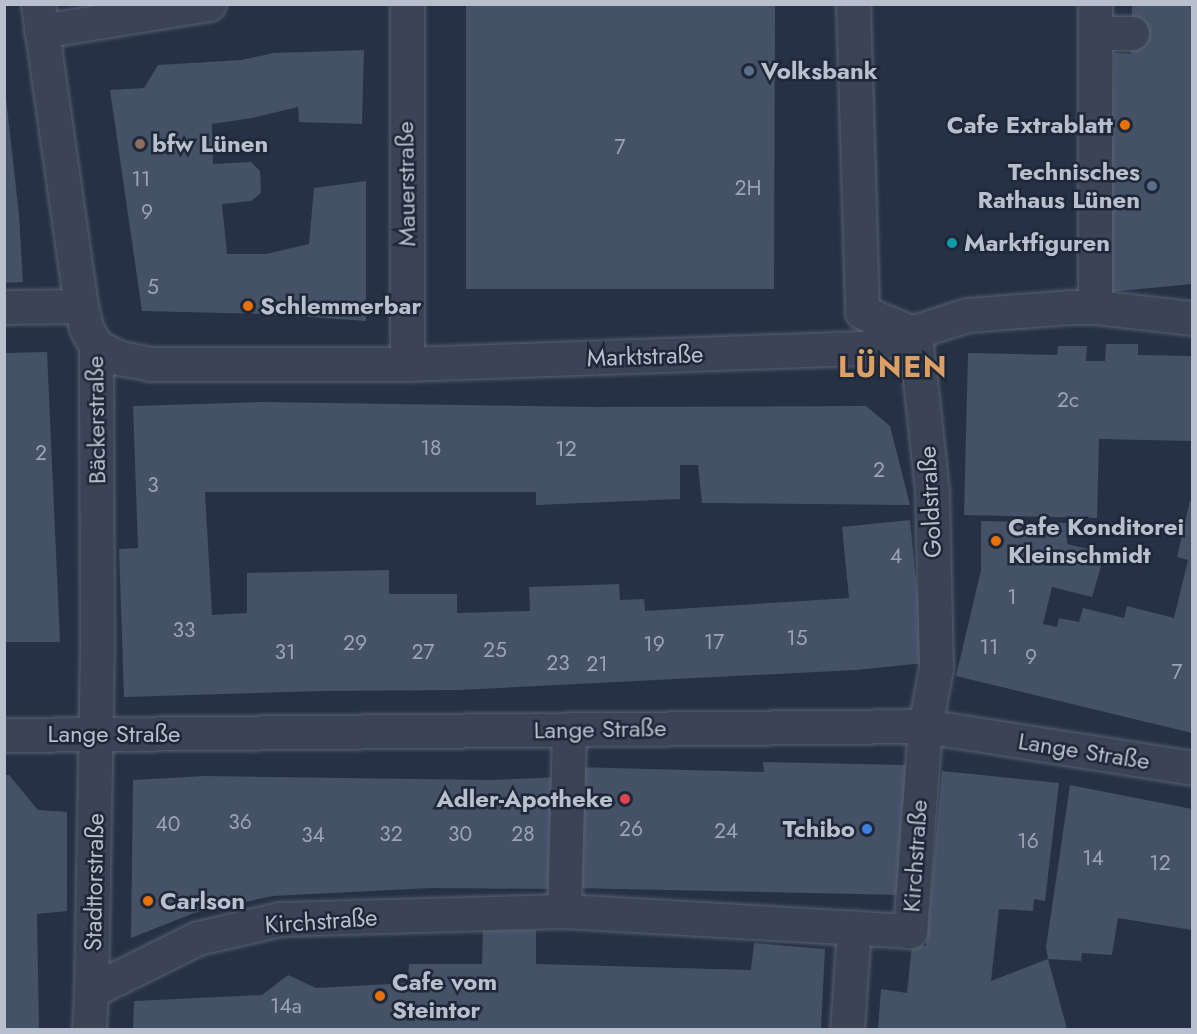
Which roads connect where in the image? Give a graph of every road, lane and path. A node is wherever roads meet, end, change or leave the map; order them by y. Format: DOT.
graph roads {
  1 [pos="209,4"];
  2 [pos="407,4"];
  3 [pos="853,4"];
  4 [pos="40,18"];
  5 [pos="1095,19"];
  6 [pos="1132,33"];
  7 [pos="81,306"];
  8 [pos="4,307"];
  9 [pos="1095,307"];
  10 [pos="1192,318"];
  11 [pos="915,334"];
  12 [pos="96,346"];
  13 [pos="407,364"];
  14 [pos="925,726"];
  15 [pos="569,729"];
  16 [pos="96,734"];
  17 [pos="4,735"];
  18 [pos="1192,768"];
  19 [pos="564,912"];
  20 [pos="854,927"];
  21 [pos="92,991"];
  22 [pos="89,1029"];
  23 [pos="847,1029"];
  1 -- 4 [label="street"];
  2 -- 13 [label="street, Mauerstraße"];
  3 -- 11 [label="street"];
  4 -- 7 [label="street, Bäckerstraße"];
  5 -- 6 [label="street"];
  5 -- 9 [label="street"];
  7 -- 8 [label="street"];
  7 -- 12 [label="street, Bäckerstraße"];
  9 -- 10 [label="street, Marktstraße"];
  9 -- 11 [label="street, Marktstraße"];
  11 -- 13 [label="street, Marktstraße"];
  11 -- 14 [label="street, Goldstraße"];
  12 -- 13 [label="street, Marktstraße"];
  12 -- 16 [label="street, Bäckerstraße"];
  14 -- 15 [label="street, Lange Straße"];
  14 -- 18 [label="street, Lange Straße"];
  14 -- 20 [label="street, Kirchstraße"];
  15 -- 16 [label="street, Lange Straße"];
  15 -- 19 [label="street"];
  16 -- 17 [label="street, Lange Straße"];
  16 -- 21 [label="street, Stadttorstraße"];
  19 -- 20 [label="street, Kirchstraße"];
  19 -- 21 [label="street, Kirchstraße"];
  20 -- 23 [label="street"];
  21 -- 22 [label="street, Stadttorstraße"];
}
